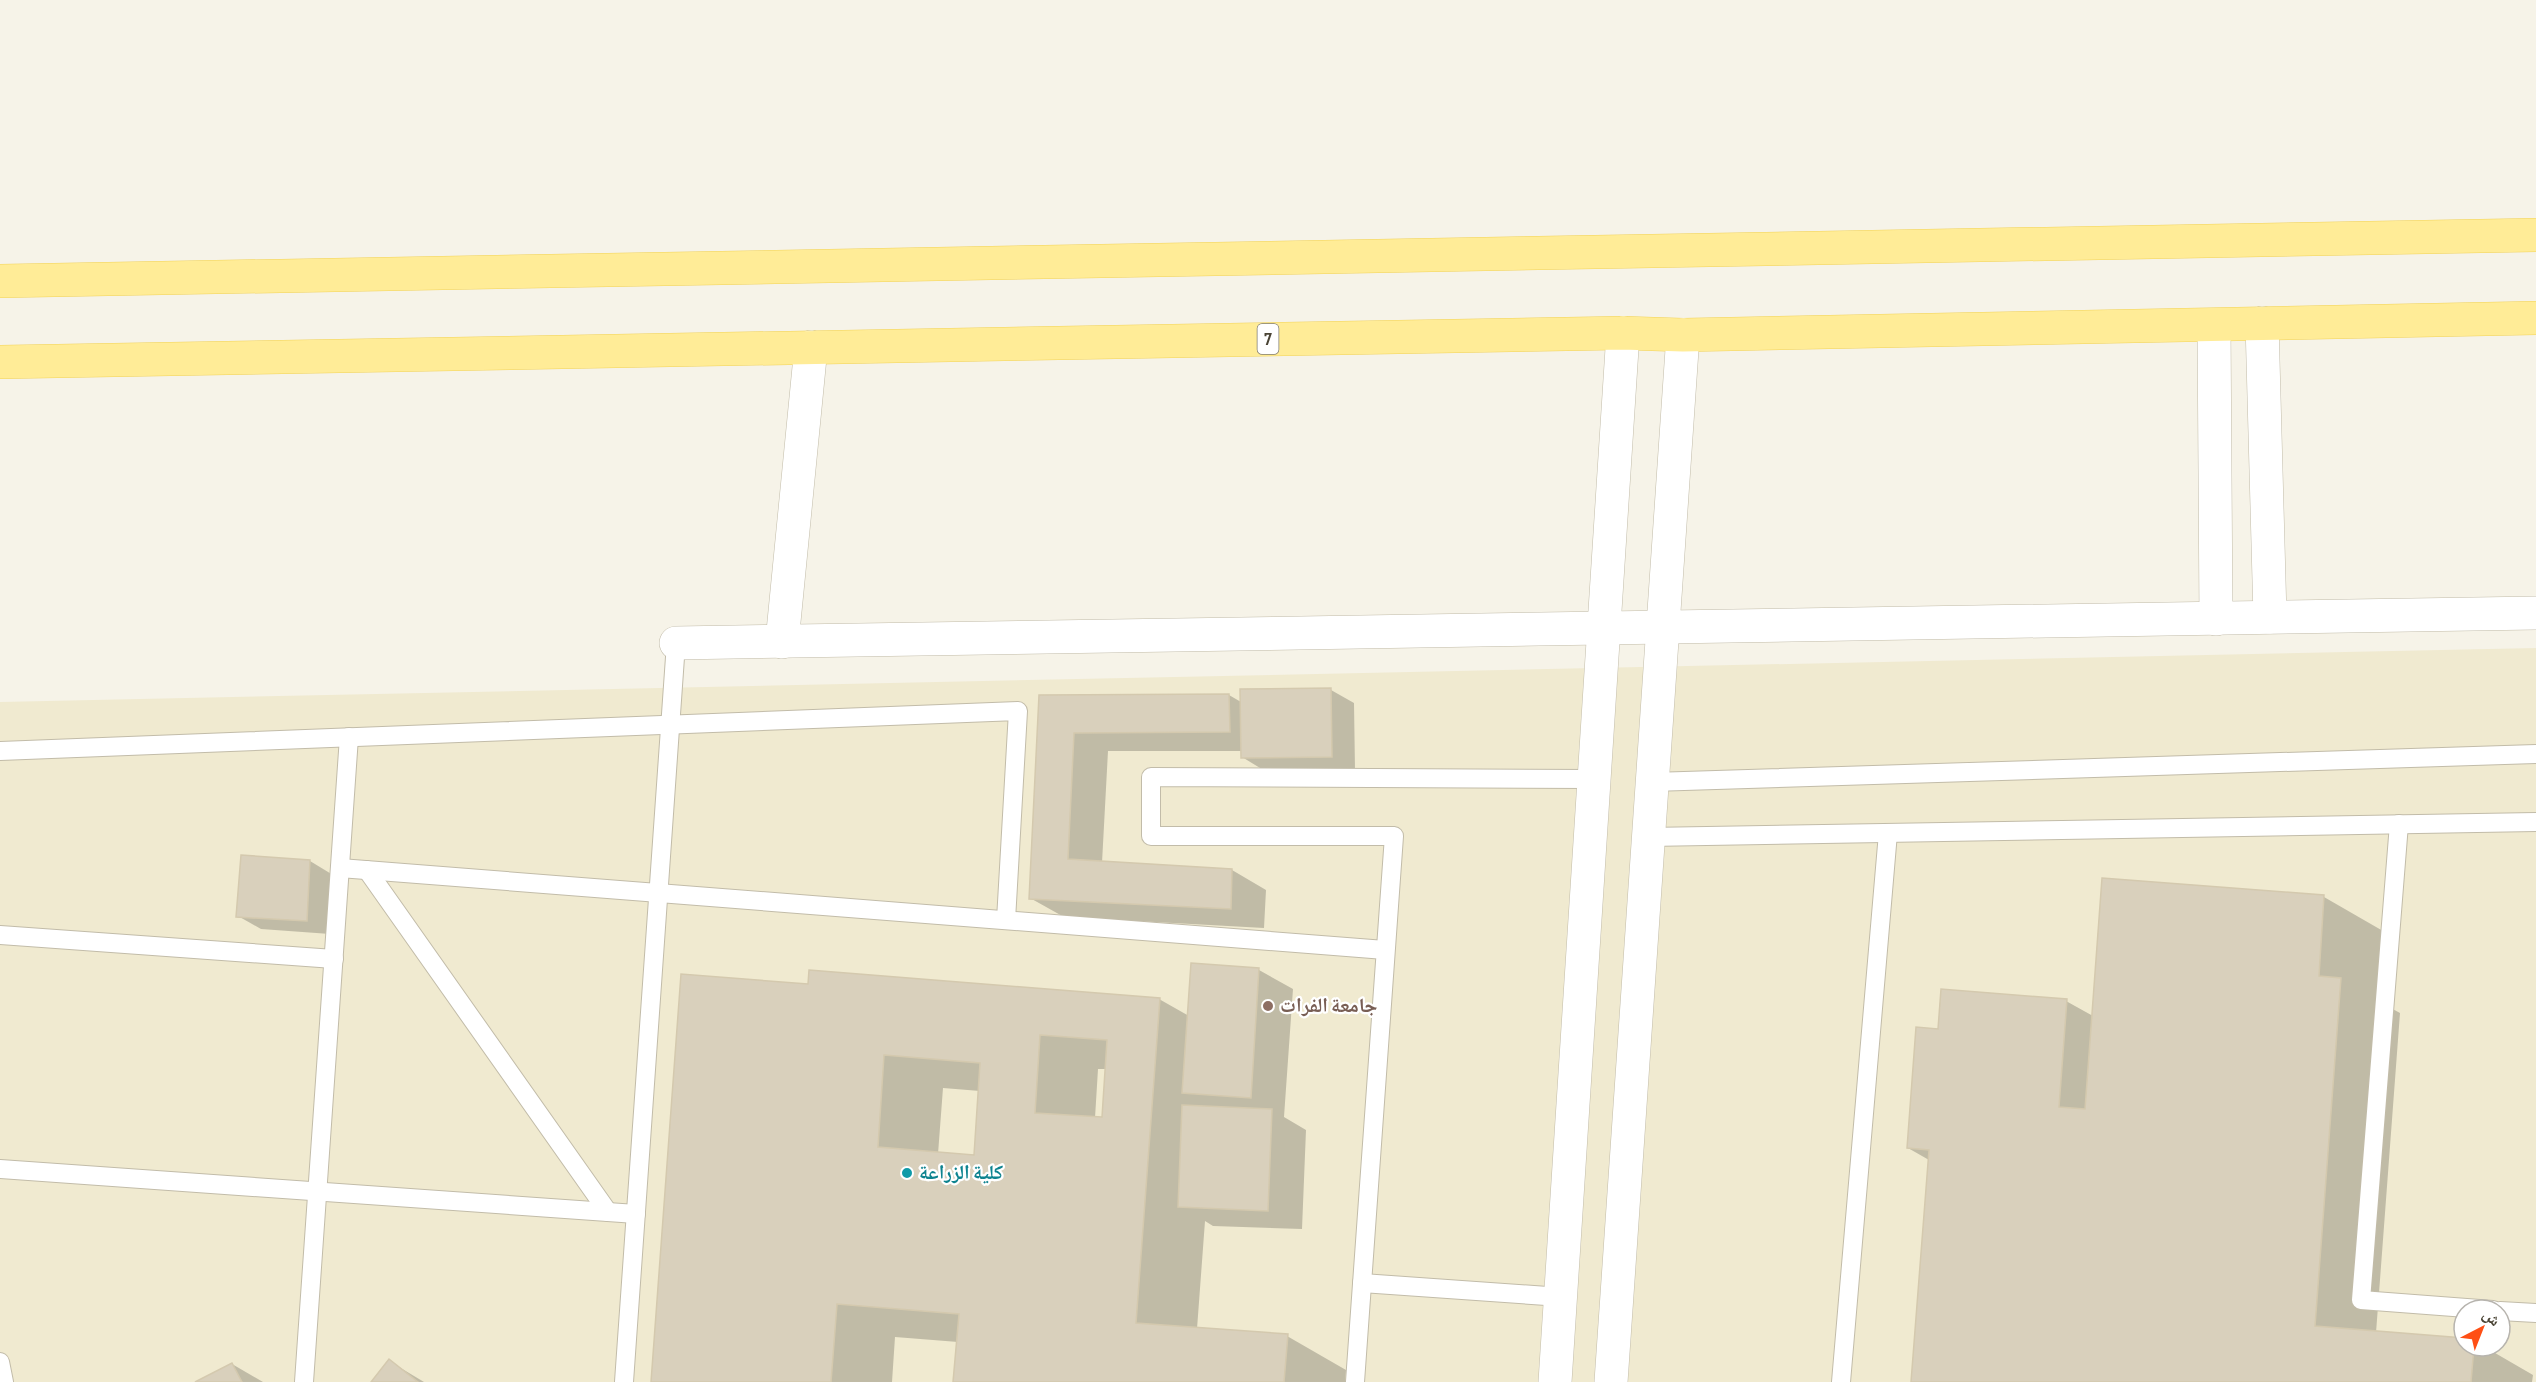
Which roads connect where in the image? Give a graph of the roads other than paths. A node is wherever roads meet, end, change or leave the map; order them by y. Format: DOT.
graph roads {
  1 [pos="2536,236"];
  2 [pos="0,281"];
  3 [pos="2536,318"];
  4 [pos="2262,323"];
  5 [pos="2214,325"];
  6 [pos="1623,333"];
  7 [pos="1683,335"];
  8 [pos="811,347"];
  9 [pos="0,362"];
  10 [pos="2536,613"];
  11 [pos="2270,617"];
  12 [pos="2216,619"];
  13 [pos="1663,628"];
  14 [pos="1604,629"];
  15 [pos="782,642"];
  16 [pos="676,643"];
  17 [pos="670,723"];
  18 [pos="349,737"];
  19 [pos="0,751"];
  20 [pos="2536,754"];
  21 [pos="1594,779"];
  22 [pos="1652,782"];
  23 [pos="2536,822"];
  24 [pos="2399,824"];
  25 [pos="1888,833"];
  26 [pos="1648,837"];
  27 [pos="340,868"];
  28 [pos="367,870"];
  29 [pos="658,893"];
  30 [pos="1006,920"];
  31 [pos="0,935"];
  32 [pos="1385,950"];
  33 [pos="334,959"];
  34 [pos="0,1169"];
  35 [pos="317,1192"];
  36 [pos="608,1212"];
  37 [pos="636,1214"];
  38 [pos="1362,1283"];
  39 [pos="1561,1297"];
  40 [pos="2452,1307"];
  41 [pos="2512,1312"];
  42 [pos="2536,1313"];
  43 [pos="0,1362"];
  44 [pos="4,1382"];
  45 [pos="304,1382"];
  46 [pos="624,1382"];
  47 [pos="1355,1382"];
  48 [pos="1555,1382"];
  49 [pos="1611,1382"];
  50 [pos="1841,1382"];
  1 -- 2 [label="main road"];
  3 -- 4 [label="main road, 7"];
  4 -- 5 [label="main road, 7"];
  4 -- 11 [label="street"];
  5 -- 7 [label="main road, 7"];
  5 -- 12 [label="street"];
  6 -- 7 [label="main road, 7"];
  6 -- 8 [label="main road, 7"];
  6 -- 14 [label="street"];
  7 -- 13 [label="street"];
  8 -- 9 [label="main road, 7"];
  8 -- 15 [label="street"];
  10 -- 11 [label="street"];
  11 -- 12 [label="street"];
  12 -- 13 [label="street"];
  13 -- 14 [label="street"];
  13 -- 22 [label="street"];
  14 -- 15 [label="street"];
  14 -- 21 [label="street"];
  15 -- 16 [label="street"];
  16 -- 17 [label="lane"];
  17 -- 18 [label="lane"];
  17 -- 29 [label="lane"];
  17 -- 30 [label="lane"];
  18 -- 19 [label="lane"];
  18 -- 27 [label="lane"];
  20 -- 22 [label="lane"];
  21 -- 32 [label="lane"];
  21 -- 39 [label="street"];
  22 -- 26 [label="street"];
  23 -- 24 [label="lane"];
  24 -- 25 [label="lane"];
  24 -- 40 [label="lane"];
  25 -- 26 [label="lane"];
  25 -- 50 [label="lane"];
  26 -- 49 [label="street"];
  27 -- 28 [label="lane"];
  27 -- 33 [label="lane"];
  28 -- 29 [label="lane"];
  28 -- 36 [label="lane"];
  29 -- 30 [label="lane"];
  29 -- 37 [label="lane"];
  30 -- 32 [label="lane"];
  31 -- 33 [label="lane"];
  32 -- 38 [label="lane"];
  33 -- 35 [label="lane"];
  34 -- 35 [label="lane"];
  35 -- 36 [label="lane"];
  35 -- 45 [label="lane"];
  36 -- 37 [label="lane"];
  37 -- 46 [label="lane"];
  38 -- 39 [label="lane"];
  38 -- 47 [label="lane"];
  39 -- 48 [label="street"];
  41 -- 42 [label="lane"];
  43 -- 44 [label="lane"];
}
